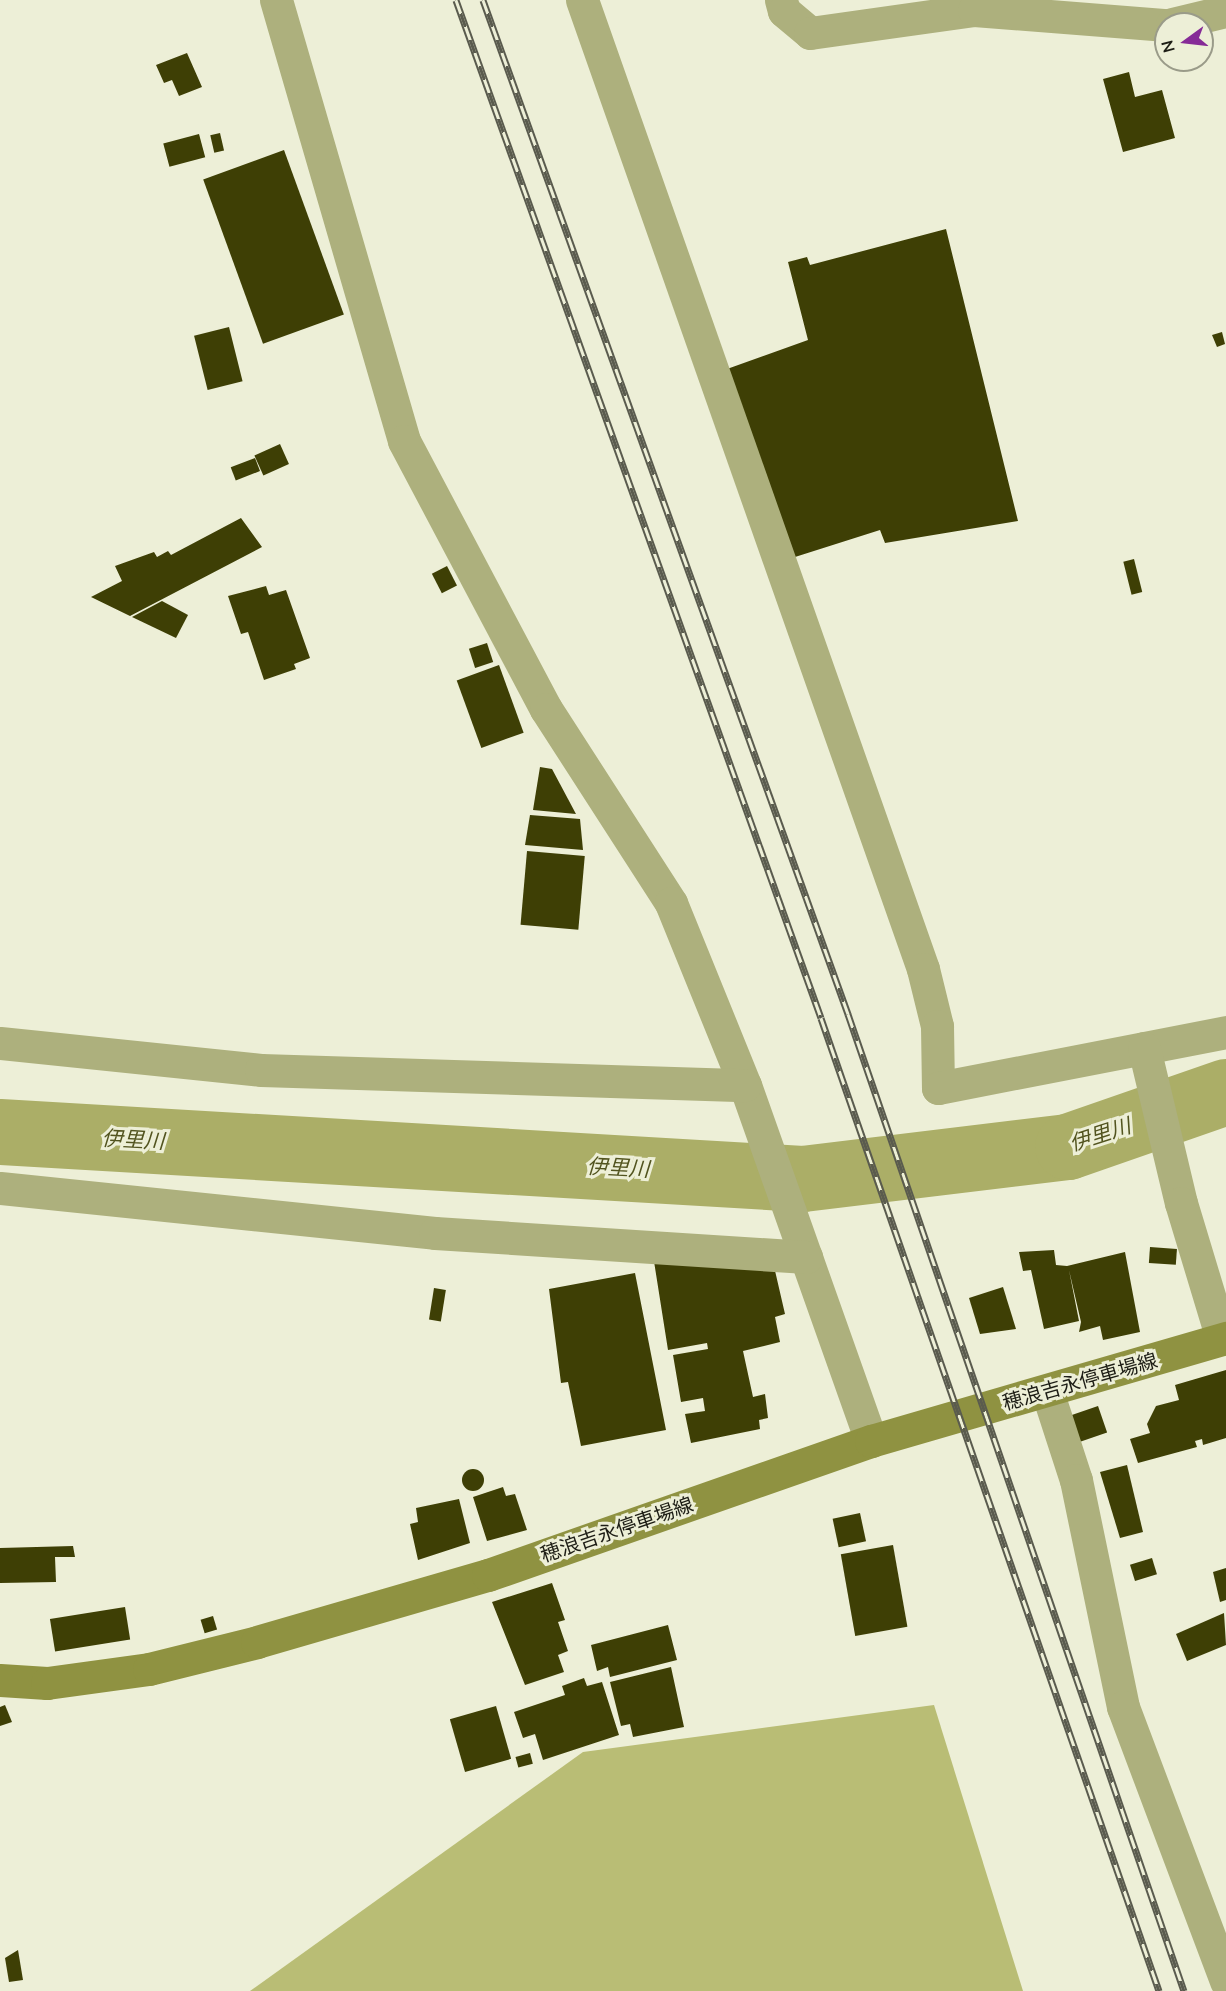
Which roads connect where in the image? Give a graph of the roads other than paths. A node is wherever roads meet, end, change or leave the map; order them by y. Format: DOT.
graph roads {
  1 [pos="276,0"];
  2 [pos="582,0"];
  3 [pos="781,0"];
  4 [pos="1154,24"];
  5 [pos="1226,1032"];
  6 [pos="0,1043"];
  7 [pos="1145,1049"];
  8 [pos="746,1084"];
  9 [pos="0,1188"];
  10 [pos="806,1257"];
  11 [pos="1224,1339"];
  12 [pos="1047,1391"];
  13 [pos="871,1441"];
  14 [pos="0,1680"];
  15 [pos="1226,1981"];
  1 -- 8 [label="street"];
  2 -- 7 [label="street"];
  3 -- 4 [label="street"];
  5 -- 7 [label="street"];
  6 -- 8 [label="street"];
  7 -- 11 [label="street"];
  8 -- 10 [label="street"];
  9 -- 10 [label="street"];
  10 -- 13 [label="street"];
  11 -- 12 [label="main road, 穂浪吉永停車場線"];
  12 -- 13 [label="main road, 穂浪吉永停車場線"];
  12 -- 15 [label="street"];
  13 -- 14 [label="main road, 穂浪吉永停車場線"];
}
